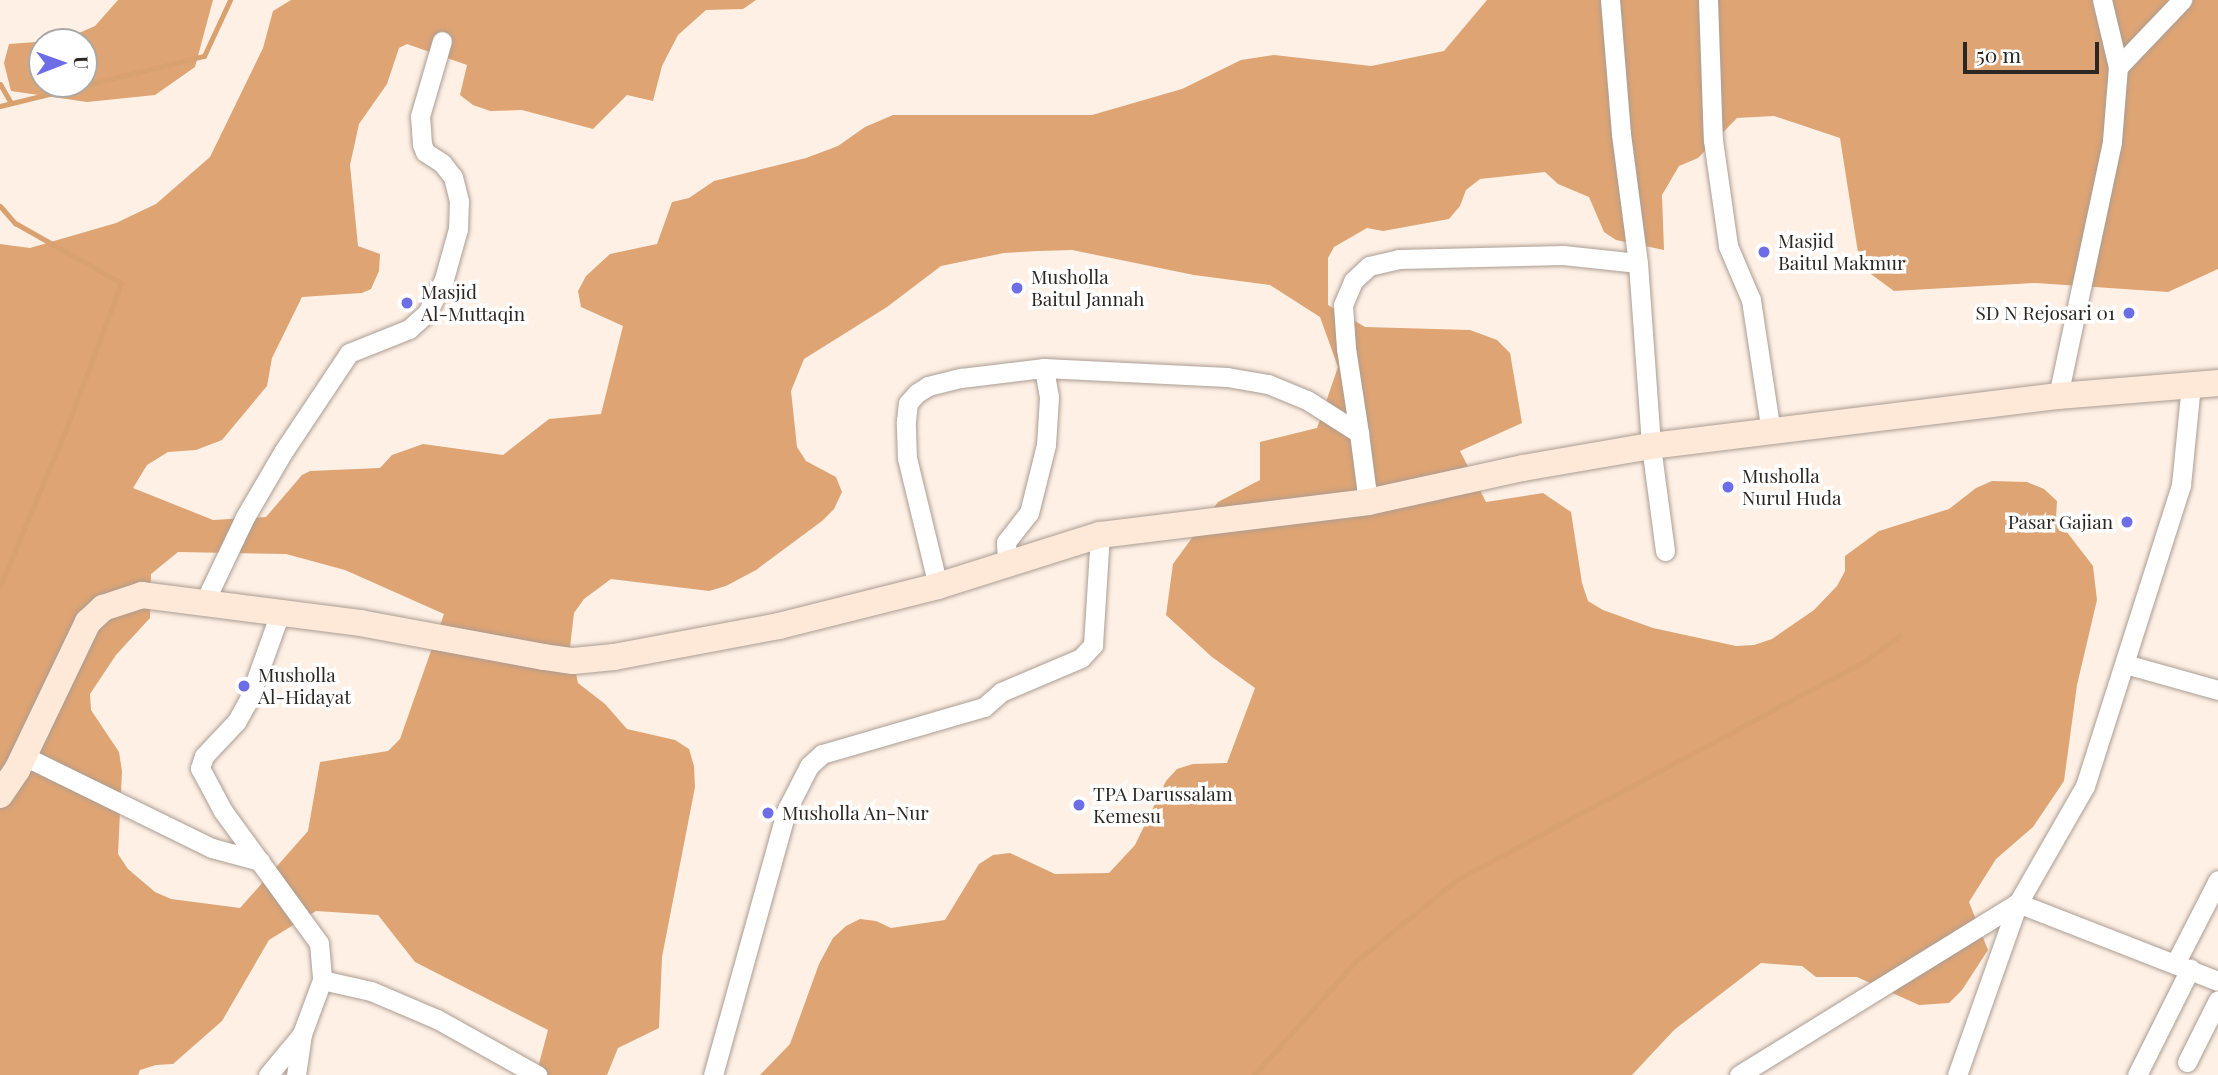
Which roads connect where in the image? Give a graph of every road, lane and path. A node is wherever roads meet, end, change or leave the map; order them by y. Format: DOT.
graph roads {
  1 [pos="1610,0"];
  2 [pos="1708,0"];
  3 [pos="2102,0"];
  4 [pos="2182,0"];
  5 [pos="442,41"];
  6 [pos="2118,67"];
  7 [pos="1638,263"];
  8 [pos="1044,368"];
  9 [pos="2218,383"];
  10 [pos="2191,385"];
  11 [pos="2057,396"];
  12 [pos="1771,432"];
  13 [pos="1359,433"];
  14 [pos="1651,446"];
  15 [pos="1368,502"];
  16 [pos="1100,535"];
  17 [pos="1665,551"];
  18 [pos="1007,562"];
  19 [pos="938,586"];
  20 [pos="204,603"];
  21 [pos="280,612"];
  22 [pos="2125,664"];
  23 [pos="2218,690"];
  24 [pos="24,756"];
  25 [pos="0,795"];
  26 [pos="260,861"];
  27 [pos="2218,880"];
  28 [pos="2018,903"];
  29 [pos="2182,966"];
  30 [pos="322,980"];
  31 [pos="2218,981"];
  32 [pos="2218,1000"];
  33 [pos="302,1034"];
  34 [pos="2187,1062"];
  35 [pos="268,1075"];
  36 [pos="296,1075"];
  37 [pos="537,1075"];
  38 [pos="713,1075"];
  39 [pos="1739,1075"];
  40 [pos="1957,1075"];
  41 [pos="2137,1075"];
  1 -- 7 [label="street"];
  2 -- 12 [label="street"];
  3 -- 6 [label="street"];
  4 -- 6 [label="street"];
  5 -- 20 [label="street"];
  6 -- 11 [label="street"];
  7 -- 13 [label="street"];
  7 -- 14 [label="street"];
  8 -- 13 [label="street"];
  8 -- 18 [label="street"];
  8 -- 19 [label="street"];
  9 -- 10 [label="street"];
  10 -- 11 [label="street"];
  10 -- 22 [label="street"];
  11 -- 12 [label="street"];
  12 -- 14 [label="street"];
  13 -- 15 [label="street"];
  14 -- 15 [label="street"];
  14 -- 17 [label="street"];
  15 -- 16 [label="street"];
  16 -- 18 [label="street"];
  16 -- 38 [label="street"];
  18 -- 19 [label="street"];
  19 -- 21 [label="street"];
  20 -- 21 [label="street"];
  20 -- 24 [label="street"];
  21 -- 26 [label="street"];
  22 -- 23 [label="street"];
  22 -- 28 [label="street"];
  24 -- 25 [label="street"];
  24 -- 26 [label="street"];
  26 -- 30 [label="street"];
  27 -- 29 [label="street"];
  28 -- 29 [label="street"];
  28 -- 39 [label="street"];
  28 -- 40 [label="street"];
  29 -- 31 [label="street"];
  29 -- 41 [label="street"];
  30 -- 33 [label="street"];
  30 -- 37 [label="street"];
  32 -- 34 [label="street"];
  33 -- 35 [label="street"];
  33 -- 36 [label="street"];
}
